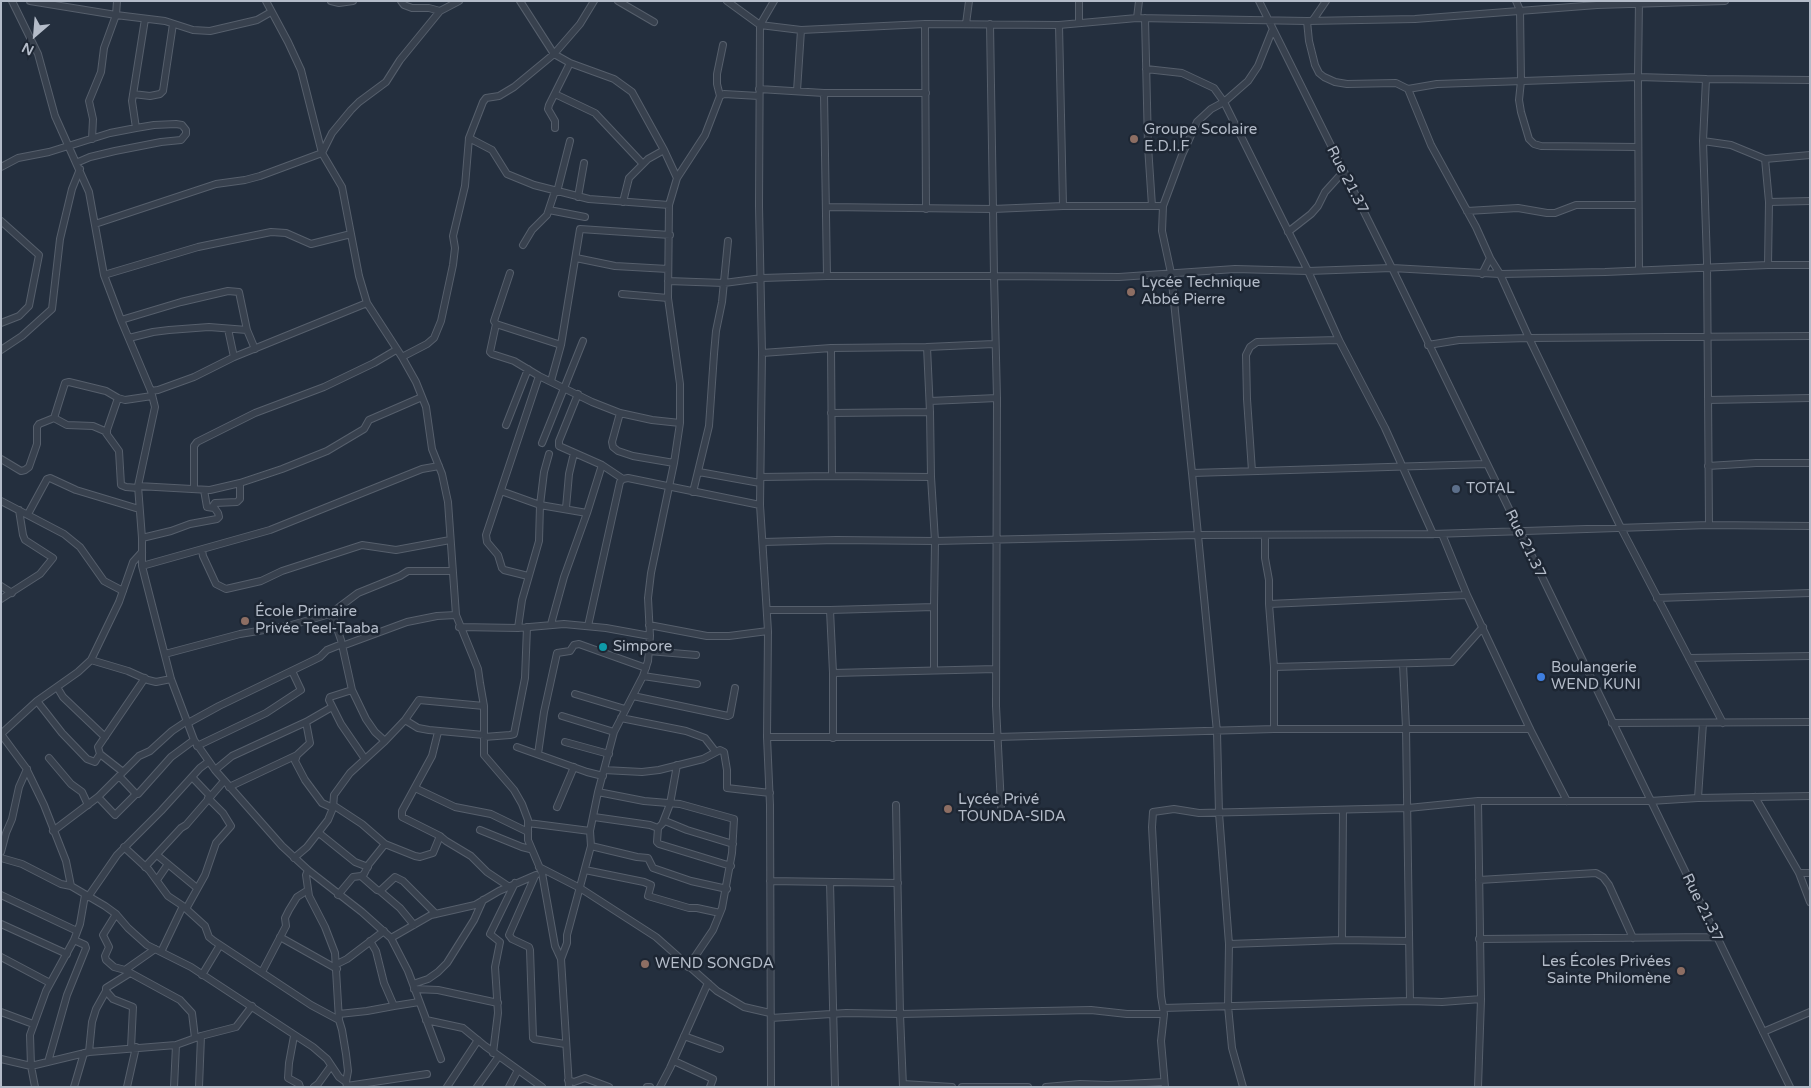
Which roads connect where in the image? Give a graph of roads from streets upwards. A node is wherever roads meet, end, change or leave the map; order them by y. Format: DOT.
graph roads {
  1 [pos="12,1"];
  2 [pos="30,1"];
  3 [pos="116,1"];
  4 [pos="266,1"];
  5 [pos="331,1"];
  6 [pos="353,1"];
  7 [pos="401,1"];
  8 [pos="459,1"];
  9 [pos="520,1"];
  10 [pos="594,1"];
  11 [pos="618,1"];
  12 [pos="727,1"];
  13 [pos="774,1"];
  14 [pos="969,1"];
  15 [pos="1079,1"];
  16 [pos="1139,1"];
  17 [pos="1258,1"];
  18 [pos="1326,1"];
  19 [pos="1516,1"];
  20 [pos="1725,1"];
  21 [pos="1639,3"];
  22 [pos="1520,10"];
  23 [pos="440,11"];
  24 [pos="271,12"];
  25 [pos="116,15"];
  26 [pos="1137,18"];
  27 [pos="1145,18"];
  28 [pos="145,19"];
  29 [pos="1268,20"];
  30 [pos="1310,20"];
  31 [pos="654,22"];
  32 [pos="1079,23"];
  33 [pos="173,24"];
  34 [pos="925,24"];
  35 [pos="966,24"];
  36 [pos="990,24"];
  37 [pos="760,25"];
  38 [pos="1059,25"];
  39 [pos="801,30"];
  40 [pos="1272,31"];
  41 [pos="723,45"];
  42 [pos="554,54"];
  43 [pos="570,63"];
  44 [pos="1146,69"];
  45 [pos="1638,77"];
  46 [pos="1706,79"];
  47 [pos="1810,80"];
  48 [pos="1521,81"];
  49 [pos="1408,89"];
  50 [pos="797,91"];
  51 [pos="824,92"];
  52 [pos="759,93"];
  53 [pos="926,93"];
  54 [pos="133,94"];
  55 [pos="555,94"];
  56 [pos="720,96"];
  57 [pos="1224,102"];
  58 [pos="136,128"];
  59 [pos="555,128"];
  60 [pos="469,138"];
  61 [pos="92,139"];
  62 [pos="570,141"];
  63 [pos="1704,141"];
  64 [pos="69,145"];
  65 [pos="1638,147"];
  66 [pos="664,150"];
  67 [pos="322,154"];
  68 [pos="1810,155"];
  69 [pos="1765,159"];
  70 [pos="584,163"];
  71 [pos="642,163"];
  72 [pos="1,166"];
  73 [pos="78,166"];
  74 [pos="1343,172"];
  75 [pos="677,178"];
  76 [pos="556,192"];
  77 [pos="578,197"];
  78 [pos="1810,201"];
  79 [pos="623,202"];
  80 [pos="1769,202"];
  81 [pos="669,205"];
  82 [pos="1638,205"];
  83 [pos="1063,206"];
  84 [pos="1152,206"];
  85 [pos="1163,206"];
  86 [pos="827,207"];
  87 [pos="926,209"];
  88 [pos="993,209"];
  89 [pos="549,210"];
  90 [pos="1467,211"];
  91 [pos="586,217"];
  92 [pos="1,221"];
  93 [pos="94,224"];
  94 [pos="1288,232"];
  95 [pos="351,234"];
  96 [pos="670,235"];
  97 [pos="728,241"];
  98 [pos="523,246"];
  99 [pos="576,258"];
  100 [pos="1490,258"];
  101 [pos="1768,265"];
  102 [pos="1810,265"];
  103 [pos="1392,268"];
  104 [pos="1706,268"];
  105 [pos="668,269"];
  106 [pos="1639,270"];
  107 [pos="1308,271"];
  108 [pos="510,273"];
  109 [pos="1172,273"];
  110 [pos="1482,274"];
  111 [pos="1500,274"];
  112 [pos="104,275"];
  113 [pos="827,276"];
  114 [pos="994,276"];
  115 [pos="762,278"];
  116 [pos="668,281"];
  117 [pos="724,283"];
  118 [pos="622,294"];
  119 [pos="668,298"];
  120 [pos="367,303"];
  121 [pos="121,320"];
  122 [pos="1,323"];
  123 [pos="496,324"];
  124 [pos="228,328"];
  125 [pos="247,330"];
  126 [pos="1810,336"];
  127 [pos="1707,337"];
  128 [pos="129,338"];
  129 [pos="1528,338"];
  130 [pos="1339,340"];
  131 [pos="583,341"];
  132 [pos="994,344"];
  133 [pos="561,345"];
  134 [pos="1428,345"];
  135 [pos="927,347"];
  136 [pos="830,348"];
  137 [pos="255,349"];
  138 [pos="1,350"];
  139 [pos="396,350"];
  140 [pos="762,353"];
  141 [pos="234,357"];
  142 [pos="402,357"];
  143 [pos="528,369"];
  144 [pos="539,376"];
  145 [pos="551,381"];
  146 [pos="564,388"];
  147 [pos="151,393"];
  148 [pos="578,394"];
  149 [pos="422,396"];
  150 [pos="118,398"];
  151 [pos="997,398"];
  152 [pos="1810,398"];
  153 [pos="1708,400"];
  154 [pos="930,401"];
  155 [pos="930,412"];
  156 [pos="620,413"];
  157 [pos="831,413"];
  158 [pos="54,418"];
  159 [pos="680,423"];
  160 [pos="506,425"];
  161 [pos="107,432"];
  162 [pos="542,443"];
  163 [pos="574,453"];
  164 [pos="549,454"];
  165 [pos="1,459"];
  166 [pos="674,463"];
  167 [pos="1810,463"];
  168 [pos="1486,464"];
  169 [pos="602,465"];
  170 [pos="439,466"];
  171 [pos="1402,466"];
  172 [pos="1708,466"];
  173 [pos="1252,471"];
  174 [pos="699,472"];
  175 [pos="1192,473"];
  176 [pos="832,476"];
  177 [pos="931,477"];
  178 [pos="623,479"];
  179 [pos="761,480"];
  180 [pos="240,483"];
  181 [pos="138,487"];
  182 [pos="669,487"];
  183 [pos="194,488"];
  184 [pos="204,490"];
  185 [pos="501,491"];
  186 [pos="693,492"];
  187 [pos="1,501"];
  188 [pos="540,505"];
  189 [pos="760,505"];
  190 [pos="214,508"];
  191 [pos="566,508"];
  192 [pos="139,509"];
  193 [pos="19,510"];
  194 [pos="587,512"];
  195 [pos="28,514"];
  196 [pos="1709,526"];
  197 [pos="1810,526"];
  198 [pos="1621,528"];
  199 [pos="1519,530"];
  200 [pos="1433,534"];
  201 [pos="1442,534"];
  202 [pos="1198,535"];
  203 [pos="1265,536"];
  204 [pos="142,538"];
  205 [pos="997,538"];
  206 [pos="450,540"];
  207 [pos="935,541"];
  208 [pos="763,542"];
  209 [pos="202,550"];
  210 [pos="142,552"];
  211 [pos="142,566"];
  212 [pos="452,571"];
  213 [pos="528,576"];
  214 [pos="1,586"];
  215 [pos="123,591"];
  216 [pos="12,593"];
  217 [pos="1810,594"];
  218 [pos="1467,595"];
  219 [pos="1657,598"];
  220 [pos="1,599"];
  221 [pos="1269,604"];
  222 [pos="934,607"];
  223 [pos="767,610"];
  224 [pos="830,610"];
  225 [pos="330,614"];
  226 [pos="456,616"];
  227 [pos="551,624"];
  228 [pos="649,625"];
  229 [pos="588,626"];
  230 [pos="460,627"];
  231 [pos="528,627"];
  232 [pos="1483,627"];
  233 [pos="518,628"];
  234 [pos="768,631"];
  235 [pos="650,636"];
  236 [pos="342,645"];
  237 [pos="649,651"];
  238 [pos="165,654"];
  239 [pos="696,656"];
  240 [pos="1810,656"];
  241 [pos="1689,658"];
  242 [pos="91,660"];
  243 [pos="1402,664"];
  244 [pos="1274,667"];
  245 [pos="646,668"];
  246 [pos="996,669"];
  247 [pos="292,670"];
  248 [pos="934,670"];
  249 [pos="833,673"];
  250 [pos="643,676"];
  251 [pos="144,678"];
  252 [pos="171,679"];
  253 [pos="696,684"];
  254 [pos="57,688"];
  255 [pos="735,688"];
  256 [pos="352,690"];
  257 [pos="575,694"];
  258 [pos="633,696"];
  259 [pos="37,701"];
  260 [pos="484,706"];
  261 [pos="332,707"];
  262 [pos="625,710"];
  263 [pos="562,716"];
  264 [pos="621,718"];
  265 [pos="405,720"];
  266 [pos="187,722"];
  267 [pos="306,722"];
  268 [pos="1810,722"];
  269 [pos="1703,723"];
  270 [pos="1723,723"];
  271 [pos="1612,724"];
  272 [pos="1406,728"];
  273 [pos="1274,729"];
  274 [pos="1530,730"];
  275 [pos="438,732"];
  276 [pos="614,732"];
  277 [pos="1217,732"];
  278 [pos="1,734"];
  279 [pos="484,736"];
  280 [pos="105,737"];
  281 [pos="767,737"];
  282 [pos="996,737"];
  283 [pos="833,738"];
  284 [pos="385,741"];
  285 [pos="565,742"];
  286 [pos="196,743"];
  287 [pos="518,747"];
  288 [pos="715,751"];
  289 [pos="100,754"];
  290 [pos="538,754"];
  291 [pos="609,754"];
  292 [pos="297,755"];
  293 [pos="48,758"];
  294 [pos="365,759"];
  295 [pos="208,762"];
  296 [pos="677,765"];
  297 [pos="574,767"];
  298 [pos="27,769"];
  299 [pos="215,770"];
  300 [pos="604,773"];
  301 [pos="121,774"];
  302 [pos="192,777"];
  303 [pos="224,781"];
  304 [pos="229,787"];
  305 [pos="416,788"];
  306 [pos="598,792"];
  307 [pos="770,793"];
  308 [pos="136,794"];
  309 [pos="1810,796"];
  310 [pos="98,797"];
  311 [pos="209,797"];
  312 [pos="1755,797"];
  313 [pos="1698,798"];
  314 [pos="1650,800"];
  315 [pos="1478,801"];
  316 [pos="1567,801"];
  317 [pos="670,804"];
  318 [pos="88,805"];
  319 [pos="896,805"];
  320 [pos="1001,806"];
  321 [pos="333,807"];
  322 [pos="557,807"];
  323 [pos="1408,808"];
  324 [pos="1343,810"];
  325 [pos="1219,813"];
  326 [pos="594,817"];
  327 [pos="663,822"];
  328 [pos="528,823"];
  329 [pos="658,828"];
  330 [pos="480,830"];
  331 [pos="53,831"];
  332 [pos="590,831"];
  333 [pos="528,832"];
  334 [pos="319,833"];
  335 [pos="440,836"];
  336 [pos="385,844"];
  337 [pos="733,844"];
  338 [pos="591,846"];
  339 [pos="124,847"];
  340 [pos="530,849"];
  341 [pos="1,852"];
  342 [pos="157,855"];
  343 [pos="1,858"];
  344 [pos="294,858"];
  345 [pos="168,864"];
  346 [pos="730,866"];
  347 [pos="145,867"];
  348 [pos="368,867"];
  349 [pos="308,870"];
  350 [pos="540,870"];
  351 [pos="585,870"];
  352 [pos="1799,873"];
  353 [pos="1810,873"];
  354 [pos="361,876"];
  355 [pos="535,876"];
  356 [pos="157,880"];
  357 [pos="1479,880"];
  358 [pos="770,881"];
  359 [pos="830,882"];
  360 [pos="898,883"];
  361 [pos="515,884"];
  362 [pos="71,886"];
  363 [pos="508,886"];
  364 [pos="197,888"];
  365 [pos="580,888"];
  366 [pos="727,889"];
  367 [pos="308,890"];
  368 [pos="380,891"];
  369 [pos="1,895"];
  370 [pos="338,895"];
  371 [pos="87,896"];
  372 [pos="483,900"];
  373 [pos="1810,902"];
  374 [pos="184,908"];
  375 [pos="116,914"];
  376 [pos="436,914"];
  377 [pos="720,914"];
  378 [pos="1,924"];
  379 [pos="414,925"];
  380 [pos="78,931"];
  381 [pos="384,931"];
  382 [pos="280,937"];
  383 [pos="1716,937"];
  384 [pos="391,938"];
  385 [pos="1633,938"];
  386 [pos="1479,939"];
  387 [pos="74,940"];
  388 [pos="1342,940"];
  389 [pos="1409,940"];
  390 [pos="370,941"];
  391 [pos="1229,944"];
  392 [pos="220,946"];
  393 [pos="158,951"];
  394 [pos="67,954"];
  395 [pos="1,957"];
  396 [pos="561,959"];
  397 [pos="337,966"];
  398 [pos="688,967"];
  399 [pos="127,972"];
  400 [pos="262,972"];
  401 [pos="202,974"];
  402 [pos="50,983"];
  403 [pos="708,983"];
  404 [pos="413,986"];
  405 [pos="106,991"];
  406 [pos="1481,999"];
  407 [pos="1410,1001"];
  408 [pos="419,1002"];
  409 [pos="498,1003"];
  410 [pos="252,1006"];
  411 [pos="394,1006"];
  412 [pos="1228,1006"];
  413 [pos="1163,1011"];
  414 [pos="1,1012"];
  415 [pos="1810,1012"];
  416 [pos="900,1014"];
  417 [pos="771,1015"];
  418 [pos="834,1015"];
  419 [pos="339,1017"];
  420 [pos="426,1020"];
  421 [pos="33,1024"];
  422 [pos="1763,1032"];
  423 [pos="294,1036"];
  424 [pos="684,1036"];
  425 [pos="198,1037"];
  426 [pos="478,1040"];
  427 [pos="565,1044"];
  428 [pos="176,1045"];
  429 [pos="133,1047"];
  430 [pos="720,1050"];
  431 [pos="86,1053"];
  432 [pos="496,1054"];
  433 [pos="1,1058"];
  434 [pos="441,1059"];
  435 [pos="674,1061"];
  436 [pos="48,1062"];
  437 [pos="31,1066"];
  438 [pos="331,1066"];
  439 [pos="518,1070"];
  440 [pos="427,1074"];
  441 [pos="568,1083"];
  442 [pos="347,1085"];
  443 [pos="903,1085"];
  444 [pos="1165,1085"];
  445 [pos="1790,1086"];
  446 [pos="35,1087"];
  447 [pos="74,1087"];
  448 [pos="127,1087"];
  449 [pos="174,1087"];
  450 [pos="199,1087"];
  451 [pos="300,1087"];
  452 [pos="314,1087"];
  453 [pos="447,1087"];
  454 [pos="477,1087"];
  455 [pos="509,1087"];
  456 [pos="542,1087"];
  457 [pos="609,1087"];
  458 [pos="660,1087"];
  459 [pos="710,1087"];
  460 [pos="771,1087"];
  461 [pos="836,1087"];
  462 [pos="952,1087"];
  463 [pos="962,1087"];
  464 [pos="1028,1087"];
  465 [pos="1046,1087"];
  466 [pos="1243,1087"];
  467 [pos="1478,1087"];
  1 -- 64 [label="street"];
  2 -- 25 [label="street"];
  3 -- 25 [label="street"];
  4 -- 24 [label="street"];
  5 -- 6 [label="street"];
  7 -- 23 [label="street"];
  8 -- 23 [label="street"];
  9 -- 42 [label="street"];
  10 -- 42 [label="street"];
  11 -- 31 [label="street"];
  12 -- 37 [label="street"];
  13 -- 37 [label="street"];
  14 -- 35 [label="street"];
  15 -- 32 [label="street"];
  16 -- 26 [label="street"];
  17 -- 29 [label="street, Rue 21.37"];
  18 -- 30 [label="street"];
  19 -- 22 [label="street"];
  20 -- 21 [label="street"];
  21 -- 22 [label="street"];
  21 -- 45 [label="street"];
  22 -- 30 [label="street"];
  22 -- 48 [label="street"];
  23 -- 67 [label="street"];
  24 -- 33 [label="street"];
  24 -- 67 [label="street"];
  25 -- 28 [label="street"];
  25 -- 61 [label="street"];
  26 -- 27 [label="street"];
  26 -- 32 [label="street"];
  27 -- 29 [label="street"];
  27 -- 44 [label="street"];
  28 -- 33 [label="street"];
  28 -- 54 [label="street"];
  29 -- 30 [label="street"];
  29 -- 40 [label="street, Rue 21.37"];
  30 -- 49 [label="street"];
  32 -- 38 [label="street"];
  33 -- 54 [label="street"];
  34 -- 35 [label="street"];
  34 -- 39 [label="street"];
  34 -- 53 [label="street"];
  35 -- 36 [label="street"];
  36 -- 38 [label="street"];
  36 -- 88 [label="street"];
  37 -- 39 [label="street"];
  37 -- 52 [label="street"];
  38 -- 83 [label="street"];
  39 -- 50 [label="street"];
  40 -- 57 [label="street"];
  40 -- 74 [label="street, Rue 21.37"];
  41 -- 56 [label="street"];
  42 -- 43 [label="street"];
  42 -- 60 [label="street"];
  43 -- 55 [label="street"];
  43 -- 66 [label="street"];
  44 -- 57 [label="street"];
  44 -- 84 [label="street"];
  45 -- 46 [label="street"];
  45 -- 48 [label="street"];
  45 -- 65 [label="street"];
  46 -- 47 [label="street"];
  46 -- 63 [label="street"];
  48 -- 49 [label="street"];
  48 -- 65 [label="street"];
  49 -- 90 [label="street"];
  50 -- 51 [label="street"];
  50 -- 52 [label="street"];
  51 -- 53 [label="street"];
  51 -- 86 [label="street"];
  52 -- 56 [label="street"];
  52 -- 115 [label="street"];
  53 -- 87 [label="street"];
  54 -- 58 [label="street"];
  55 -- 59 [label="street"];
  55 -- 71 [label="street"];
  56 -- 75 [label="street"];
  57 -- 85 [label="street"];
  57 -- 94 [label="street"];
  58 -- 61 [label="street"];
  58 -- 73 [label="street"];
  60 -- 76 [label="street"];
  60 -- 142 [label="street"];
  61 -- 64 [label="street"];
  62 -- 76 [label="street"];
  63 -- 69 [label="street"];
  63 -- 104 [label="street"];
  64 -- 72 [label="street"];
  64 -- 73 [label="street"];
  65 -- 82 [label="street"];
  66 -- 71 [label="street"];
  66 -- 75 [label="street"];
  67 -- 93 [label="street"];
  67 -- 95 [label="street"];
  68 -- 69 [label="street"];
  69 -- 80 [label="street"];
  70 -- 77 [label="street"];
  71 -- 79 [label="street"];
  73 -- 93 [label="street"];
  73 -- 138 [label="street"];
  74 -- 94 [label="street"];
  74 -- 103 [label="street, Rue 21.37"];
  75 -- 81 [label="street"];
  76 -- 77 [label="street"];
  76 -- 89 [label="street"];
  77 -- 79 [label="street"];
  78 -- 80 [label="street"];
  79 -- 81 [label="street"];
  80 -- 101 [label="street"];
  81 -- 96 [label="street"];
  82 -- 90 [label="street"];
  82 -- 106 [label="street"];
  83 -- 84 [label="street"];
  83 -- 88 [label="street"];
  84 -- 85 [label="street"];
  85 -- 109 [label="street"];
  86 -- 87 [label="street"];
  86 -- 113 [label="street"];
  87 -- 88 [label="street"];
  88 -- 114 [label="street"];
  89 -- 91 [label="street"];
  89 -- 98 [label="street"];
  90 -- 100 [label="street"];
  92 -- 122 [label="street"];
  93 -- 112 [label="street"];
  94 -- 107 [label="street"];
  95 -- 112 [label="street"];
  95 -- 120 [label="street"];
  96 -- 99 [label="street"];
  96 -- 105 [label="street"];
  97 -- 117 [label="street"];
  99 -- 105 [label="street"];
  99 -- 133 [label="street"];
  100 -- 110 [label="street"];
  100 -- 111 [label="street"];
  101 -- 102 [label="street"];
  101 -- 104 [label="street"];
  103 -- 107 [label="street"];
  103 -- 110 [label="street"];
  103 -- 134 [label="street, Rue 21.37"];
  104 -- 106 [label="street"];
  104 -- 127 [label="street"];
  105 -- 116 [label="street"];
  106 -- 111 [label="street"];
  107 -- 109 [label="street"];
  107 -- 130 [label="street"];
  108 -- 123 [label="street"];
  109 -- 114 [label="street"];
  109 -- 175 [label="street"];
  110 -- 111 [label="street"];
  111 -- 129 [label="street"];
  112 -- 121 [label="street"];
  113 -- 114 [label="street"];
  113 -- 115 [label="street"];
  114 -- 132 [label="street"];
  115 -- 117 [label="street"];
  115 -- 140 [label="street"];
  116 -- 117 [label="street"];
  116 -- 119 [label="street"];
  117 -- 174 [label="street"];
  118 -- 119 [label="street"];
  119 -- 159 [label="street"];
  120 -- 137 [label="street"];
  120 -- 139 [label="street"];
  121 -- 125 [label="street"];
  121 -- 128 [label="street"];
  123 -- 133 [label="street"];
  123 -- 143 [label="street"];
  124 -- 125 [label="street"];
  124 -- 128 [label="street"];
  124 -- 141 [label="street"];
  125 -- 137 [label="street"];
  126 -- 127 [label="street"];
  127 -- 129 [label="street"];
  127 -- 153 [label="street"];
  128 -- 147 [label="street"];
  129 -- 134 [label="street"];
  129 -- 198 [label="street"];
  130 -- 171 [label="street"];
  130 -- 173 [label="street"];
  131 -- 146 [label="street"];
  132 -- 135 [label="street"];
  132 -- 151 [label="street"];
  133 -- 145 [label="street"];
  134 -- 168 [label="street, Rue 21.37"];
  135 -- 136 [label="street"];
  135 -- 154 [label="street"];
  136 -- 140 [label="street"];
  136 -- 157 [label="street"];
  137 -- 141 [label="street"];
  139 -- 142 [label="street"];
  139 -- 183 [label="street"];
  140 -- 179 [label="street"];
  141 -- 147 [label="street"];
  142 -- 149 [label="street"];
  143 -- 144 [label="street"];
  143 -- 160 [label="street"];
  144 -- 145 [label="street"];
  144 -- 185 [label="street"];
  145 -- 146 [label="street"];
  146 -- 148 [label="street"];
  146 -- 162 [label="street"];
  147 -- 150 [label="street"];
  147 -- 181 [label="street"];
  148 -- 156 [label="street"];
  148 -- 163 [label="street"];
  149 -- 170 [label="street"];
  149 -- 180 [label="street"];
  150 -- 158 [label="street"];
  150 -- 161 [label="street"];
  151 -- 154 [label="street"];
  151 -- 205 [label="street"];
  152 -- 153 [label="street"];
  153 -- 172 [label="street"];
  154 -- 155 [label="street"];
  155 -- 157 [label="street"];
  155 -- 177 [label="street"];
  156 -- 159 [label="street"];
  156 -- 166 [label="street"];
  157 -- 176 [label="street"];
  158 -- 161 [label="street"];
  158 -- 165 [label="street"];
  159 -- 166 [label="street"];
  161 -- 181 [label="street"];
  163 -- 169 [label="street"];
  163 -- 191 [label="street"];
  164 -- 188 [label="street"];
  166 -- 182 [label="street"];
  167 -- 172 [label="street"];
  168 -- 171 [label="street"];
  168 -- 199 [label="street, Rue 21.37"];
  169 -- 178 [label="street"];
  169 -- 194 [label="street"];
  170 -- 206 [label="street"];
  170 -- 209 [label="street"];
  171 -- 173 [label="street"];
  171 -- 200 [label="street"];
  172 -- 196 [label="street"];
  173 -- 175 [label="street"];
  174 -- 179 [label="street"];
  174 -- 186 [label="street"];
  175 -- 202 [label="street"];
  176 -- 177 [label="street"];
  176 -- 179 [label="street"];
  177 -- 207 [label="street"];
  178 -- 182 [label="street"];
  178 -- 229 [label="street"];
  179 -- 189 [label="street"];
  180 -- 184 [label="street"];
  180 -- 190 [label="street"];
  181 -- 183 [label="street"];
  181 -- 192 [label="street"];
  182 -- 186 [label="street"];
  182 -- 228 [label="street"];
  183 -- 184 [label="street"];
  184 -- 190 [label="street"];
  185 -- 188 [label="street"];
  185 -- 213 [label="street"];
  186 -- 189 [label="street"];
  187 -- 193 [label="street"];
  188 -- 191 [label="street"];
  188 -- 213 [label="street"];
  189 -- 208 [label="street"];
  190 -- 204 [label="street"];
  191 -- 194 [label="street"];
  192 -- 195 [label="street"];
  192 -- 204 [label="street"];
  193 -- 195 [label="street"];
  193 -- 216 [label="street"];
  194 -- 227 [label="street"];
  195 -- 215 [label="street"];
  196 -- 197 [label="street"];
  196 -- 198 [label="street"];
  198 -- 199 [label="street"];
  198 -- 219 [label="street"];
  199 -- 201 [label="street"];
  199 -- 271 [label="street, Rue 21.37"];
  200 -- 201 [label="street"];
  200 -- 203 [label="street"];
  201 -- 218 [label="street"];
  202 -- 203 [label="street"];
  202 -- 205 [label="street"];
  202 -- 277 [label="street"];
  203 -- 221 [label="street"];
  204 -- 210 [label="street"];
  205 -- 207 [label="street"];
  205 -- 246 [label="street"];
  206 -- 209 [label="street"];
  206 -- 212 [label="street"];
  207 -- 208 [label="street"];
  207 -- 222 [label="street"];
  208 -- 223 [label="street"];
  209 -- 211 [label="street"];
  210 -- 211 [label="street"];
  210 -- 215 [label="street"];
  211 -- 238 [label="street"];
  212 -- 225 [label="street"];
  212 -- 226 [label="street"];
  213 -- 233 [label="street"];
  214 -- 216 [label="street"];
  215 -- 242 [label="street"];
  216 -- 220 [label="street"];
  217 -- 219 [label="street"];
  218 -- 221 [label="street"];
  218 -- 232 [label="street"];
  219 -- 241 [label="street"];
  221 -- 244 [label="street"];
  222 -- 224 [label="street"];
  222 -- 248 [label="street"];
  223 -- 224 [label="street"];
  223 -- 234 [label="street"];
  224 -- 249 [label="street"];
  225 -- 236 [label="street"];
  225 -- 238 [label="street"];
  226 -- 230 [label="street"];
  226 -- 236 [label="street"];
  227 -- 229 [label="street"];
  227 -- 231 [label="street"];
  228 -- 234 [label="street"];
  228 -- 235 [label="street"];
  229 -- 235 [label="street"];
  230 -- 233 [label="street"];
  230 -- 260 [label="street"];
  231 -- 233 [label="street"];
  231 -- 279 [label="street"];
  232 -- 243 [label="street"];
  232 -- 274 [label="street"];
  234 -- 281 [label="street"];
  235 -- 237 [label="street"];
  236 -- 247 [label="street"];
  236 -- 256 [label="street"];
  237 -- 239 [label="street"];
  237 -- 245 [label="street"];
  238 -- 252 [label="street"];
  240 -- 241 [label="street"];
  241 -- 270 [label="street"];
  242 -- 251 [label="street"];
  242 -- 254 [label="street"];
  243 -- 244 [label="street"];
  243 -- 272 [label="street"];
  244 -- 273 [label="street"];
  245 -- 250 [label="street"];
  245 -- 290 [label="street"];
  246 -- 248 [label="street"];
  246 -- 282 [label="street"];
  247 -- 266 [label="street"];
  247 -- 286 [label="street"];
  248 -- 249 [label="street"];
  249 -- 283 [label="street"];
  250 -- 253 [label="street"];
  250 -- 258 [label="street"];
  251 -- 252 [label="street"];
  251 -- 280 [label="street"];
  252 -- 266 [label="street"];
  254 -- 259 [label="street"];
  254 -- 280 [label="street"];
  255 -- 258 [label="street"];
  256 -- 261 [label="street"];
  256 -- 284 [label="street"];
  257 -- 262 [label="street"];
  258 -- 262 [label="street"];
  259 -- 278 [label="street"];
  259 -- 289 [label="street"];
  260 -- 265 [label="street"];
  260 -- 279 [label="street"];
  261 -- 267 [label="street"];
  261 -- 294 [label="street"];
  262 -- 264 [label="street"];
  263 -- 276 [label="street"];
  264 -- 276 [label="street"];
  264 -- 288 [label="street"];
  265 -- 275 [label="street"];
  265 -- 284 [label="street"];
  266 -- 286 [label="street"];
  266 -- 301 [label="street"];
  267 -- 292 [label="street"];
  267 -- 299 [label="street"];
  268 -- 270 [label="street"];
  269 -- 270 [label="street"];
  269 -- 271 [label="street"];
  269 -- 313 [label="street"];
  271 -- 314 [label="street, Rue 21.37"];
  272 -- 273 [label="street"];
  272 -- 274 [label="street"];
  272 -- 323 [label="street"];
  273 -- 277 [label="street"];
  274 -- 316 [label="street"];
  275 -- 279 [label="street"];
  275 -- 305 [label="street"];
  276 -- 291 [label="street"];
  277 -- 282 [label="street"];
  277 -- 325 [label="street"];
  278 -- 298 [label="street"];
  279 -- 328 [label="street"];
  280 -- 289 [label="street"];
  281 -- 283 [label="street"];
  281 -- 307 [label="street"];
  282 -- 283 [label="street"];
  282 -- 320 [label="street"];
  284 -- 294 [label="street"];
  285 -- 291 [label="street"];
  286 -- 295 [label="street"];
  286 -- 308 [label="street"];
  287 -- 290 [label="street"];
  288 -- 296 [label="street"];
  288 -- 307 [label="street"];
  289 -- 301 [label="street"];
  290 -- 297 [label="street"];
  291 -- 300 [label="street"];
  292 -- 304 [label="street"];
  292 -- 321 [label="street"];
  293 -- 318 [label="street"];
  294 -- 321 [label="street"];
  295 -- 299 [label="street"];
  295 -- 302 [label="street"];
  296 -- 300 [label="street"];
  296 -- 317 [label="street"];
  297 -- 300 [label="street"];
  297 -- 322 [label="street"];
  298 -- 331 [label="street"];
  298 -- 341 [label="street"];
  299 -- 303 [label="street"];
  300 -- 306 [label="street"];
  301 -- 308 [label="street"];
  301 -- 310 [label="street"];
  302 -- 311 [label="street"];
  302 -- 339 [label="street"];
  303 -- 304 [label="street"];
  303 -- 311 [label="street"];
  304 -- 344 [label="street"];
  305 -- 333 [label="street"];
  305 -- 335 [label="street"];
  306 -- 317 [label="street"];
  306 -- 326 [label="street"];
  307 -- 358 [label="street"];
  308 -- 310 [label="street"];
  309 -- 312 [label="street"];
  310 -- 318 [label="street"];
  311 -- 342 [label="street"];
  311 -- 364 [label="street"];
  312 -- 313 [label="street"];
  312 -- 352 [label="street"];
  313 -- 314 [label="street"];
  314 -- 316 [label="street"];
  314 -- 383 [label="street, Rue 21.37"];
  315 -- 316 [label="street"];
  315 -- 323 [label="street"];
  315 -- 357 [label="street"];
  317 -- 327 [label="street"];
  317 -- 337 [label="street"];
  318 -- 331 [label="street"];
  319 -- 360 [label="street"];
  321 -- 334 [label="street"];
  321 -- 336 [label="street"];
  323 -- 324 [label="street"];
  323 -- 389 [label="street"];
  324 -- 325 [label="street"];
  324 -- 388 [label="street"];
  325 -- 391 [label="street"];
  325 -- 413 [label="street"];
  326 -- 329 [label="street"];
  326 -- 332 [label="street"];
  327 -- 329 [label="street"];
  327 -- 337 [label="street"];
  328 -- 332 [label="street"];
  328 -- 333 [label="street"];
  329 -- 346 [label="street"];
  330 -- 340 [label="street"];
  331 -- 362 [label="street"];
  332 -- 338 [label="street"];
  333 -- 340 [label="street"];
  334 -- 344 [label="street"];
  334 -- 348 [label="street"];
  335 -- 336 [label="street"];
  335 -- 363 [label="street"];
  336 -- 348 [label="street"];
  337 -- 346 [label="street"];
  338 -- 351 [label="street"];
  338 -- 366 [label="street"];
  339 -- 347 [label="street"];
  339 -- 371 [label="street"];
  340 -- 350 [label="street"];
  342 -- 345 [label="street"];
  342 -- 347 [label="street"];
  343 -- 362 [label="street"];
  344 -- 349 [label="street"];
  345 -- 356 [label="street"];
  345 -- 364 [label="street"];
  346 -- 366 [label="street"];
  347 -- 356 [label="street"];
  348 -- 354 [label="street"];
  349 -- 367 [label="street"];
  349 -- 370 [label="street"];
  350 -- 355 [label="street"];
  350 -- 365 [label="street"];
  350 -- 396 [label="street"];
  351 -- 365 [label="street"];
  351 -- 377 [label="street"];
  352 -- 353 [label="street"];
  352 -- 373 [label="street"];
  354 -- 368 [label="street"];
  354 -- 370 [label="street"];
  355 -- 361 [label="street"];
  355 -- 427 [label="street"];
  356 -- 374 [label="street"];
  357 -- 385 [label="street"];
  357 -- 386 [label="street"];
  358 -- 359 [label="street"];
  358 -- 417 [label="street"];
  359 -- 360 [label="street"];
  359 -- 418 [label="street"];
  360 -- 416 [label="street"];
  361 -- 363 [label="street"];
  361 -- 409 [label="street"];
  362 -- 371 [label="street"];
  363 -- 372 [label="street"];
  364 -- 374 [label="street"];
  365 -- 396 [label="street"];
  365 -- 398 [label="street"];
  366 -- 377 [label="street"];
  367 -- 382 [label="street"];
  367 -- 397 [label="street"];
  368 -- 376 [label="street"];
  368 -- 379 [label="street"];
  369 -- 380 [label="street"];
  370 -- 381 [label="street"];
  371 -- 375 [label="street"];
  371 -- 380 [label="street"];
  372 -- 376 [label="street"];
  372 -- 404 [label="street"];
  374 -- 392 [label="street"];
  374 -- 393 [label="street"];
  375 -- 393 [label="street"];
  375 -- 399 [label="street"];
  376 -- 379 [label="street"];
  377 -- 398 [label="street"];
  378 -- 394 [label="street"];
  379 -- 384 [label="street"];
  380 -- 387 [label="street"];
  381 -- 384 [label="street"];
  381 -- 390 [label="street"];
  382 -- 397 [label="street"];
  382 -- 400 [label="street"];
  383 -- 385 [label="street"];
  383 -- 422 [label="street, Rue 21.37"];
  384 -- 404 [label="street"];
  385 -- 386 [label="street"];
  386 -- 406 [label="street"];
  387 -- 394 [label="street"];
  387 -- 436 [label="street"];
  388 -- 389 [label="street"];
  388 -- 391 [label="street"];
  389 -- 407 [label="street"];
  390 -- 397 [label="street"];
  390 -- 411 [label="street"];
  391 -- 412 [label="street"];
  392 -- 400 [label="street"];
  392 -- 401 [label="street"];
  393 -- 399 [label="street"];
  393 -- 401 [label="street"];
  394 -- 402 [label="street"];
  395 -- 402 [label="street"];
  396 -- 427 [label="street"];
  397 -- 419 [label="street"];
  398 -- 403 [label="street"];
  399 -- 405 [label="street"];
  399 -- 425 [label="street"];
  400 -- 419 [label="street"];
  401 -- 410 [label="street"];
  402 -- 421 [label="street"];
  403 -- 417 [label="street"];
  403 -- 424 [label="street"];
  404 -- 408 [label="street"];
  404 -- 409 [label="street"];
  405 -- 429 [label="street"];
  405 -- 431 [label="street"];
  406 -- 407 [label="street"];
  406 -- 467 [label="street"];
  407 -- 412 [label="street"];
  408 -- 411 [label="street"];
  408 -- 420 [label="street"];
  409 -- 432 [label="street"];
  410 -- 423 [label="street"];
  410 -- 425 [label="street"];
  411 -- 419 [label="street"];
  412 -- 413 [label="street"];
  412 -- 466 [label="street"];
  413 -- 416 [label="street"];
  413 -- 444 [label="street"];
  414 -- 421 [label="street"];
  415 -- 422 [label="street"];
  416 -- 418 [label="street"];
  416 -- 443 [label="street"];
  417 -- 418 [label="street"];
  417 -- 460 [label="street"];
  418 -- 461 [label="street"];
  419 -- 442 [label="street"];
  420 -- 426 [label="street"];
  420 -- 434 [label="street"];
  421 -- 437 [label="street"];
  422 -- 445 [label="street, Rue 21.37"];
  423 -- 438 [label="street"];
  423 -- 451 [label="street"];
  424 -- 430 [label="street"];
  424 -- 435 [label="street"];
  425 -- 428 [label="street"];
  425 -- 450 [label="street"];
  426 -- 432 [label="street"];
  426 -- 453 [label="street"];
  427 -- 441 [label="street"];
  428 -- 429 [label="street"];
  428 -- 449 [label="street"];
  429 -- 431 [label="street"];
  429 -- 448 [label="street"];
  431 -- 436 [label="street"];
  431 -- 447 [label="street"];
  432 -- 439 [label="street"];
  432 -- 454 [label="street"];
  433 -- 437 [label="street"];
  435 -- 458 [label="street"];
  435 -- 459 [label="street"];
  436 -- 437 [label="street"];
  437 -- 446 [label="street"];
  438 -- 442 [label="street"];
  438 -- 452 [label="street"];
  439 -- 455 [label="street"];
  439 -- 456 [label="street"];
  440 -- 442 [label="street"];
  441 -- 457 [label="street"];
  443 -- 462 [label="street"];
  444 -- 465 [label="street"];
  463 -- 464 [label="street"];
}
